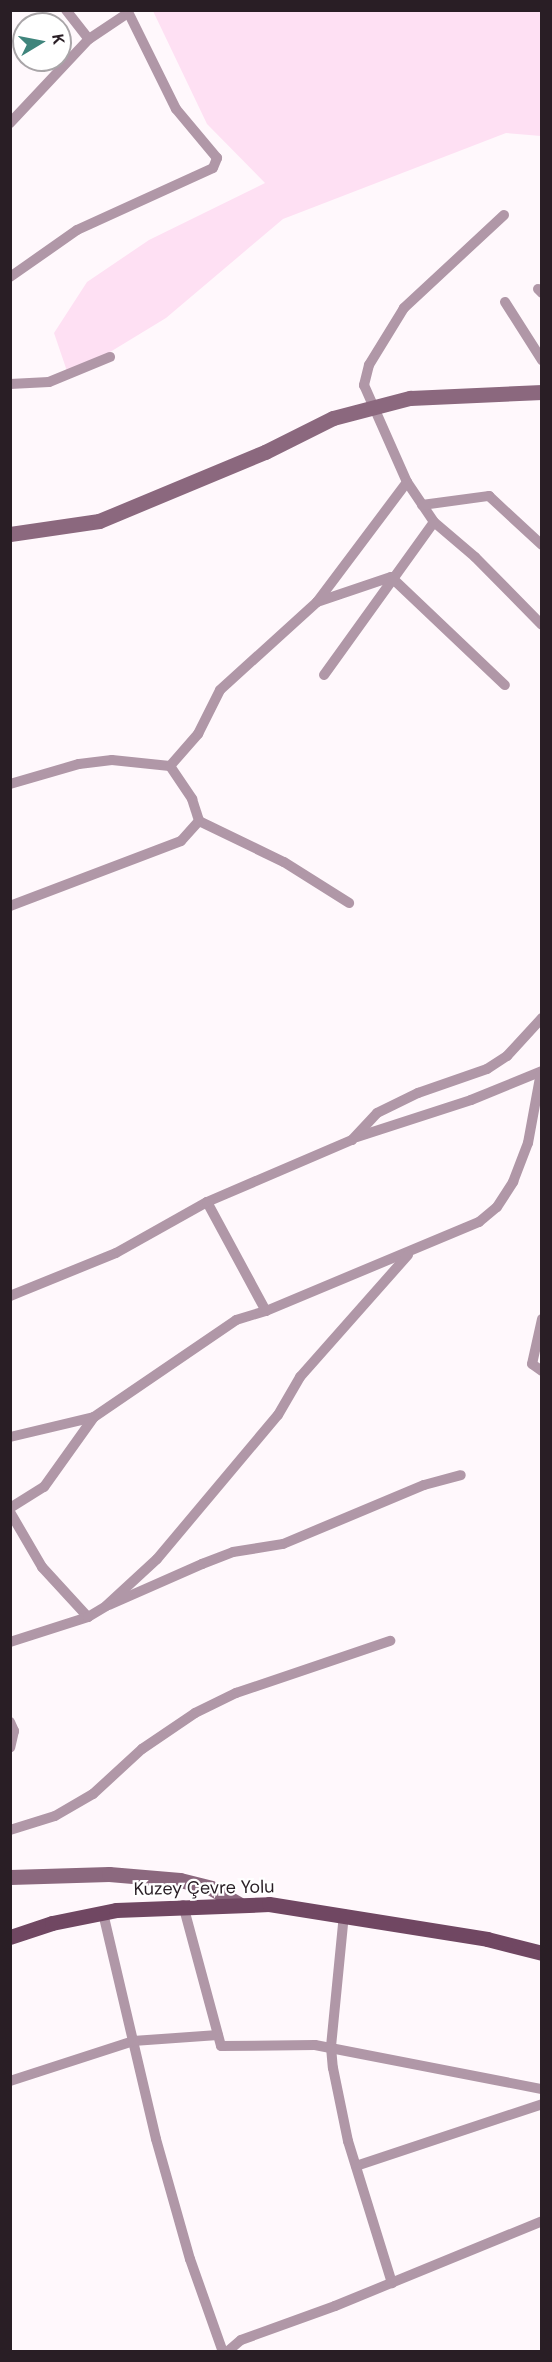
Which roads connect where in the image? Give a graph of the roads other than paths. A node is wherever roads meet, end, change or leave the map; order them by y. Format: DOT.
graph roads {
  1 [pos="66,10"];
  2 [pos="127,12"];
  3 [pos="89,39"];
  4 [pos="10,123"];
  5 [pos="504,215"];
  6 [pos="10,277"];
  7 [pos="505,302"];
  8 [pos="110,357"];
  9 [pos="542,360"];
  10 [pos="10,384"];
  11 [pos="542,392"];
  12 [pos="376,407"];
  13 [pos="407,482"];
  14 [pos="422,505"];
  15 [pos="434,522"];
  16 [pos="10,534"];
  17 [pos="542,545"];
  18 [pos="391,577"];
  19 [pos="317,602"];
  20 [pos="542,625"];
  21 [pos="324,675"];
  22 [pos="505,685"];
  23 [pos="170,766"];
  24 [pos="10,784"];
  25 [pos="200,821"];
  26 [pos="349,903"];
  27 [pos="10,906"];
  28 [pos="542,1018"];
  29 [pos="541,1071"];
  30 [pos="352,1140"];
  31 [pos="207,1202"];
  32 [pos="409,1254"];
  33 [pos="10,1296"];
  34 [pos="266,1311"];
  35 [pos="542,1319"];
  36 [pos="542,1371"];
  37 [pos="94,1417"];
  38 [pos="10,1437"];
  39 [pos="461,1475"];
  40 [pos="10,1510"];
  41 [pos="106,1606"];
  42 [pos="88,1617"];
  43 [pos="390,1641"];
  44 [pos="10,1642"];
  45 [pos="10,1722"];
  46 [pos="10,1748"];
  47 [pos="10,1830"];
  48 [pos="10,1877"];
  49 [pos="239,1904"];
  50 [pos="183,1905"];
  51 [pos="103,1912"];
  52 [pos="344,1914"];
  53 [pos="10,1937"];
  54 [pos="542,1953"];
  55 [pos="218,2036"];
  56 [pos="133,2041"];
  57 [pos="331,2047"];
  58 [pos="10,2081"];
  59 [pos="542,2089"];
  60 [pos="542,2104"];
  61 [pos="356,2166"];
  62 [pos="542,2221"];
  63 [pos="392,2283"];
  64 [pos="225,2352"];
  1 -- 3 [label="street"];
  2 -- 3 [label="street"];
  2 -- 6 [label="street"];
  3 -- 4 [label="street"];
  5 -- 12 [label="street"];
  7 -- 9 [label="street"];
  8 -- 10 [label="street"];
  11 -- 12 [label="street"];
  12 -- 13 [label="street"];
  12 -- 16 [label="street"];
  13 -- 14 [label="street"];
  13 -- 19 [label="street"];
  14 -- 15 [label="street"];
  14 -- 17 [label="street"];
  15 -- 18 [label="street"];
  15 -- 20 [label="street"];
  18 -- 19 [label="street"];
  18 -- 21 [label="street"];
  18 -- 22 [label="street"];
  19 -- 23 [label="street"];
  23 -- 24 [label="street"];
  23 -- 25 [label="street"];
  25 -- 26 [label="street"];
  25 -- 27 [label="street"];
  28 -- 30 [label="street"];
  29 -- 30 [label="street"];
  29 -- 32 [label="street"];
  30 -- 31 [label="street"];
  31 -- 33 [label="street"];
  31 -- 34 [label="street"];
  32 -- 34 [label="street"];
  32 -- 41 [label="street"];
  34 -- 37 [label="street"];
  35 -- 36 [label="street"];
  37 -- 38 [label="street"];
  37 -- 40 [label="street"];
  39 -- 41 [label="street"];
  40 -- 42 [label="street"];
  41 -- 42 [label="street"];
  42 -- 44 [label="street"];
  43 -- 47 [label="street"];
  45 -- 46 [label="street"];
  48 -- 49 [label="street"];
  49 -- 50 [label="main road, Kuzey Çevre Yolu"];
  49 -- 52 [label="main road, Kuzey Çevre Yolu"];
  50 -- 51 [label="main road, Kuzey Çevre Yolu"];
  50 -- 55 [label="street"];
  51 -- 53 [label="main road, Kuzey Çevre Yolu"];
  51 -- 56 [label="street"];
  52 -- 54 [label="main road, Kuzey Çevre Yolu"];
  52 -- 57 [label="street"];
  55 -- 56 [label="street"];
  55 -- 57 [label="street"];
  56 -- 58 [label="street"];
  56 -- 64 [label="street"];
  57 -- 59 [label="street"];
  57 -- 61 [label="street"];
  60 -- 61 [label="street"];
  61 -- 63 [label="street"];
  62 -- 63 [label="street"];
  63 -- 64 [label="street"];
}
